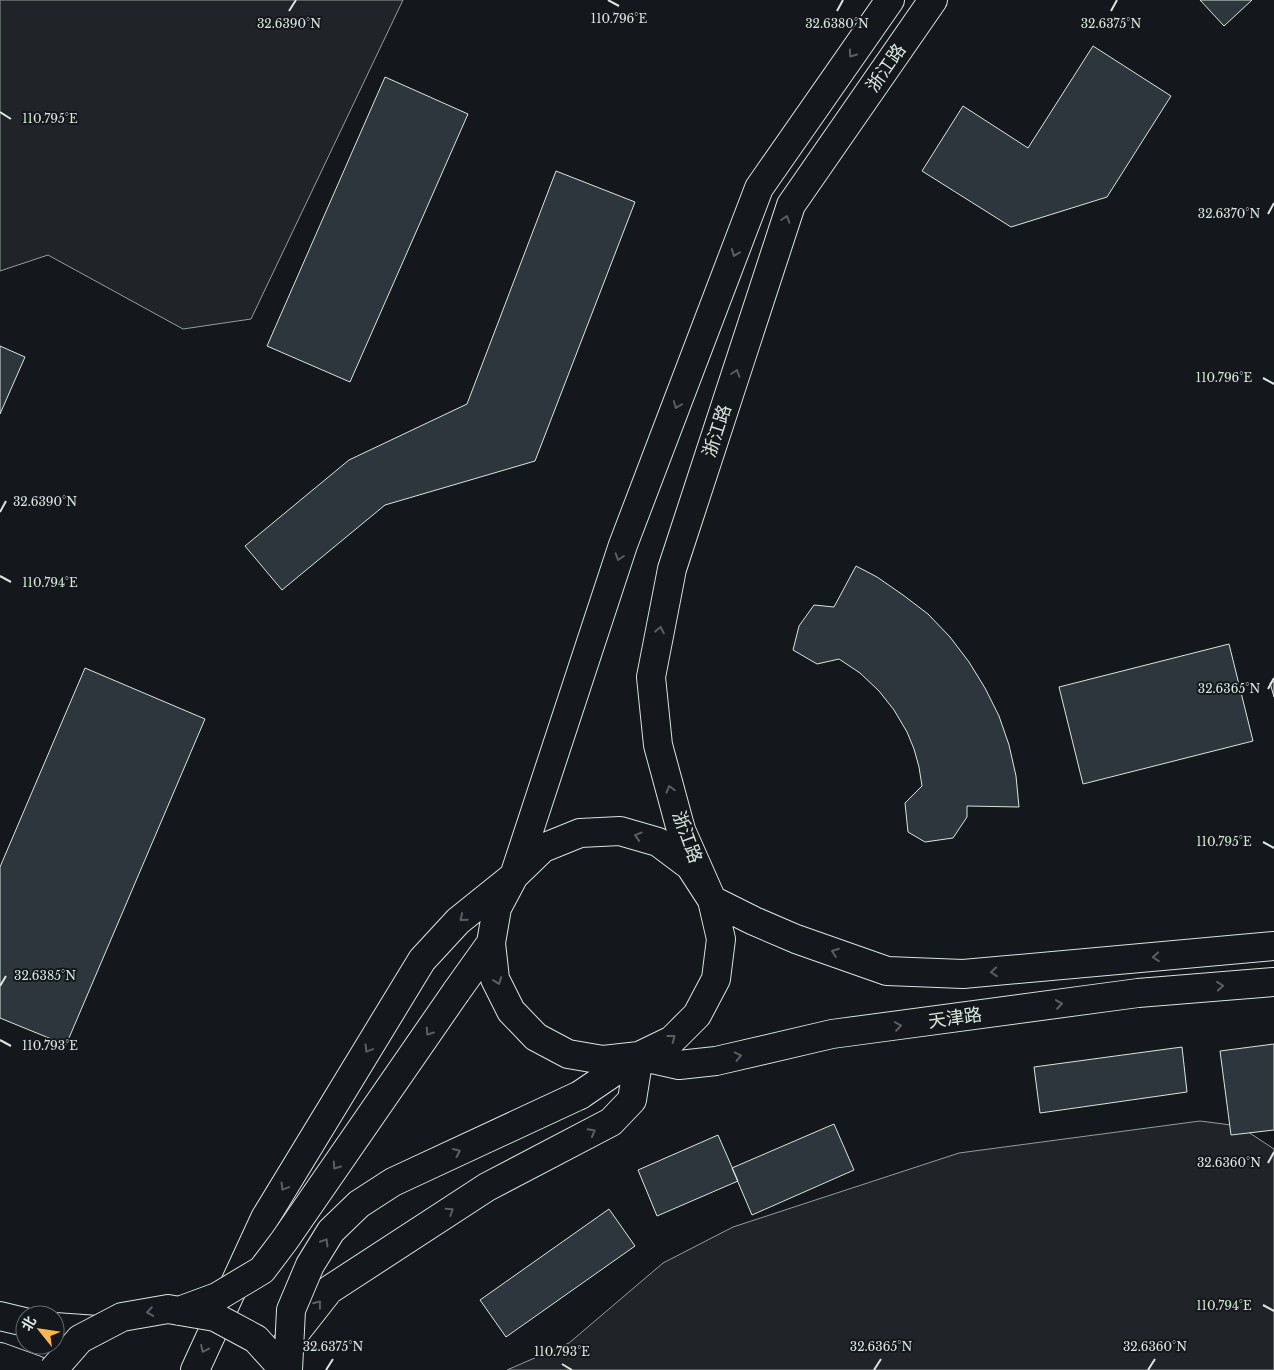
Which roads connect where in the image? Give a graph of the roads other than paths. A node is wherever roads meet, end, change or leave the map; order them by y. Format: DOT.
graph roads {
  1 [pos="890,0"];
  2 [pos="933,0"];
  3 [pos="514,876"];
  4 [pos="712,900"];
  5 [pos="491,943"];
  6 [pos="1274,946"];
  7 [pos="1274,982"];
  8 [pos="639,1056"];
  9 [pos="179,1311"];
  10 [pos="0,1316"];
  11 [pos="15,1320"];
  12 [pos="65,1328"];
  13 [pos="97,1330"];
  14 [pos="0,1357"];
  15 [pos="36,1370"];
  16 [pos="53,1370"];
  17 [pos="195,1370"];
  18 [pos="266,1370"];
  19 [pos="284,1370"];
  20 [pos="288,1370"];
  1 -- 3 [label="main road, 浙江路, one-way"];
  4 -- 2 [label="main road, 浙江路, one-way"];
  4 -- 3 [label="main road, one-way"];
  3 -- 5 [label="main road"];
  3 -- 17 [label="main road, one-way"];
  6 -- 4 [label="main road, one-way"];
  8 -- 4 [label="main road, one-way"];
  5 -- 8 [label="main road, one-way"];
  5 -- 9 [label="main road, one-way, bridge"];
  8 -- 7 [label="main road, 天津路, one-way"];
  18 -- 8 [label="main road, one-way"];
  20 -- 8 [label="main road, one-way, bridge"];
  9 -- 13 [label="main road, one-way, bridge"];
  9 -- 19 [label="main road, bridge"];
  10 -- 11 [label="main road"];
  12 -- 13 [label="main road"];
  13 -- 16 [label="main road, bridge"];
  14 -- 15 [label="main road"];
}
